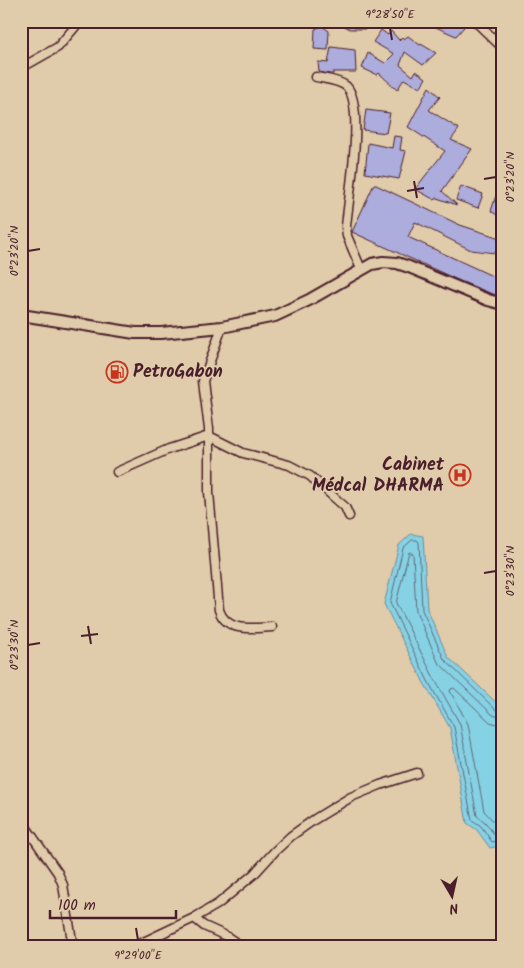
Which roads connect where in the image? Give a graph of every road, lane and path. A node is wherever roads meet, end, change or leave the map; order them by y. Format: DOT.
graph roads {
  1 [pos="80,21"];
  2 [pos="476,21"];
  3 [pos="503,48"];
  4 [pos="21,68"];
  5 [pos="316,77"];
  6 [pos="362,269"];
  7 [pos="503,304"];
  8 [pos="21,315"];
  9 [pos="222,327"];
  10 [pos="209,436"];
  11 [pos="117,472"];
  12 [pos="349,516"];
  13 [pos="272,627"];
  14 [pos="417,773"];
  15 [pos="21,820"];
  16 [pos="194,918"];
  17 [pos="73,947"];
  18 [pos="134,947"];
  19 [pos="243,947"];
  1 -- 4 [label="street"];
  2 -- 3 [label="street"];
  5 -- 6 [label="street"];
  6 -- 7 [label="main road"];
  6 -- 9 [label="main road"];
  8 -- 9 [label="main road"];
  9 -- 10 [label="street"];
  10 -- 11 [label="street"];
  10 -- 12 [label="street"];
  10 -- 13 [label="street"];
  14 -- 16 [label="street"];
  15 -- 17 [label="street"];
  16 -- 18 [label="street"];
  16 -- 19 [label="street"];
}
